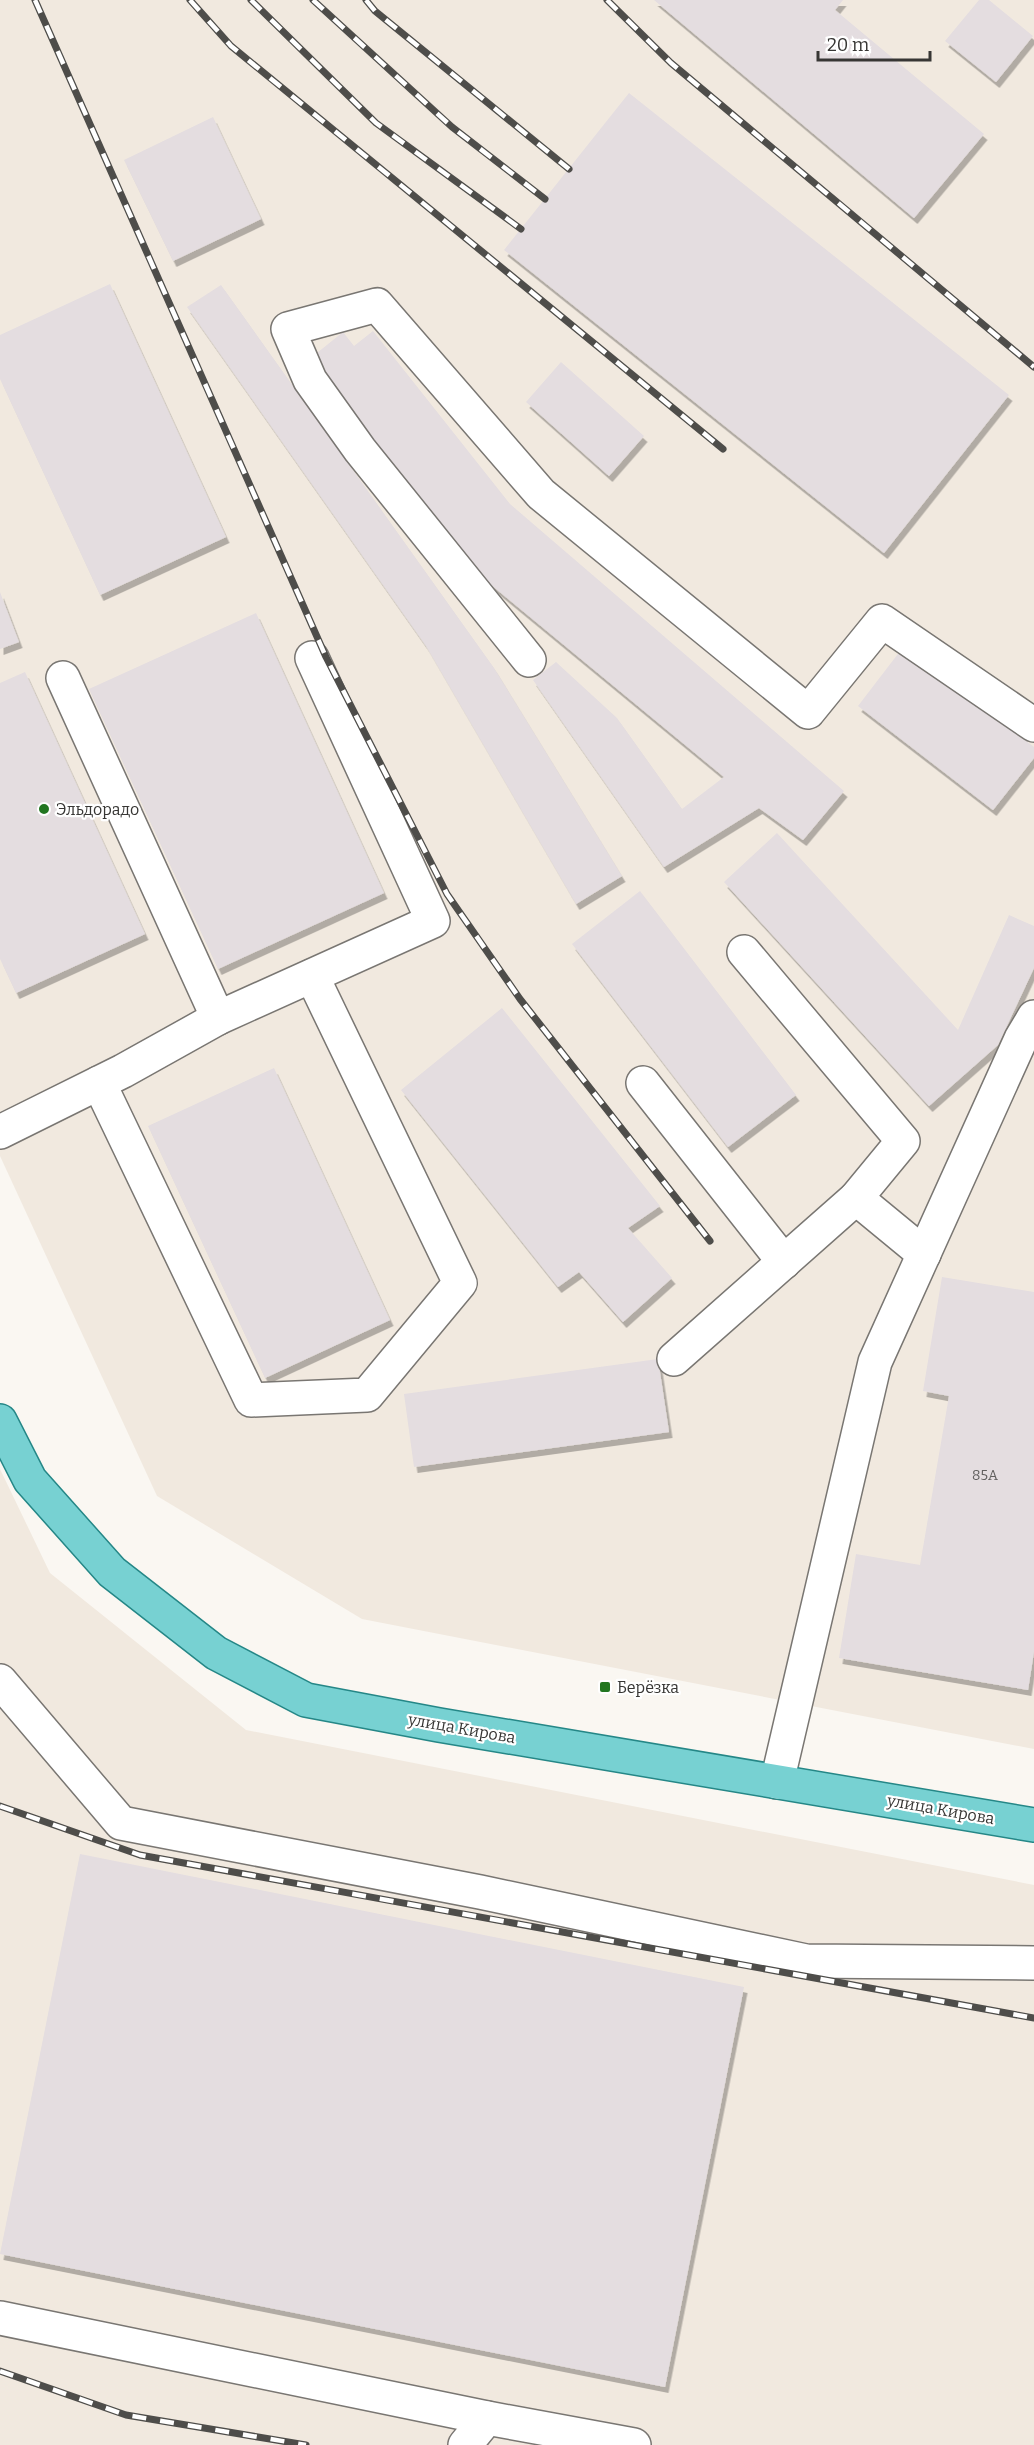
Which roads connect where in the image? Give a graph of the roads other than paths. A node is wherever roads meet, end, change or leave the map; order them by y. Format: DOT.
graph roads {
  1 [pos="312,658"];
  2 [pos="529,660"];
  3 [pos="63,678"];
  4 [pos="1034,725"];
  5 [pos="744,952"];
  6 [pos="312,976"];
  7 [pos="1034,1017"];
  8 [pos="218,1018"];
  9 [pos="99,1083"];
  10 [pos="643,1083"];
  11 [pos="0,1132"];
  12 [pos="856,1198"];
  13 [pos="924,1254"];
  14 [pos="784,1262"];
  15 [pos="674,1359"];
  16 [pos="0,1421"];
  17 [pos="0,1681"];
  18 [pos="777,1782"];
  19 [pos="1034,1825"];
  20 [pos="1034,1963"];
  21 [pos="0,2318"];
  22 [pos="487,2418"];
  23 [pos="465,2445"];
  24 [pos="634,2445"];
  1 -- 6 [label="lane"];
  2 -- 4 [label="lane"];
  3 -- 8 [label="lane"];
  5 -- 12 [label="lane"];
  6 -- 8 [label="lane"];
  6 -- 9 [label="lane"];
  7 -- 13 [label="lane"];
  8 -- 9 [label="lane"];
  9 -- 11 [label="lane"];
  10 -- 14 [label="lane"];
  12 -- 13 [label="lane"];
  12 -- 14 [label="lane"];
  13 -- 18 [label="lane"];
  14 -- 15 [label="lane"];
  16 -- 18 [label="main road, улица Кирова"];
  17 -- 20 [label="lane"];
  18 -- 19 [label="main road, улица Кирова"];
  21 -- 22 [label="lane"];
  22 -- 23 [label="lane"];
  22 -- 24 [label="lane"];
}
